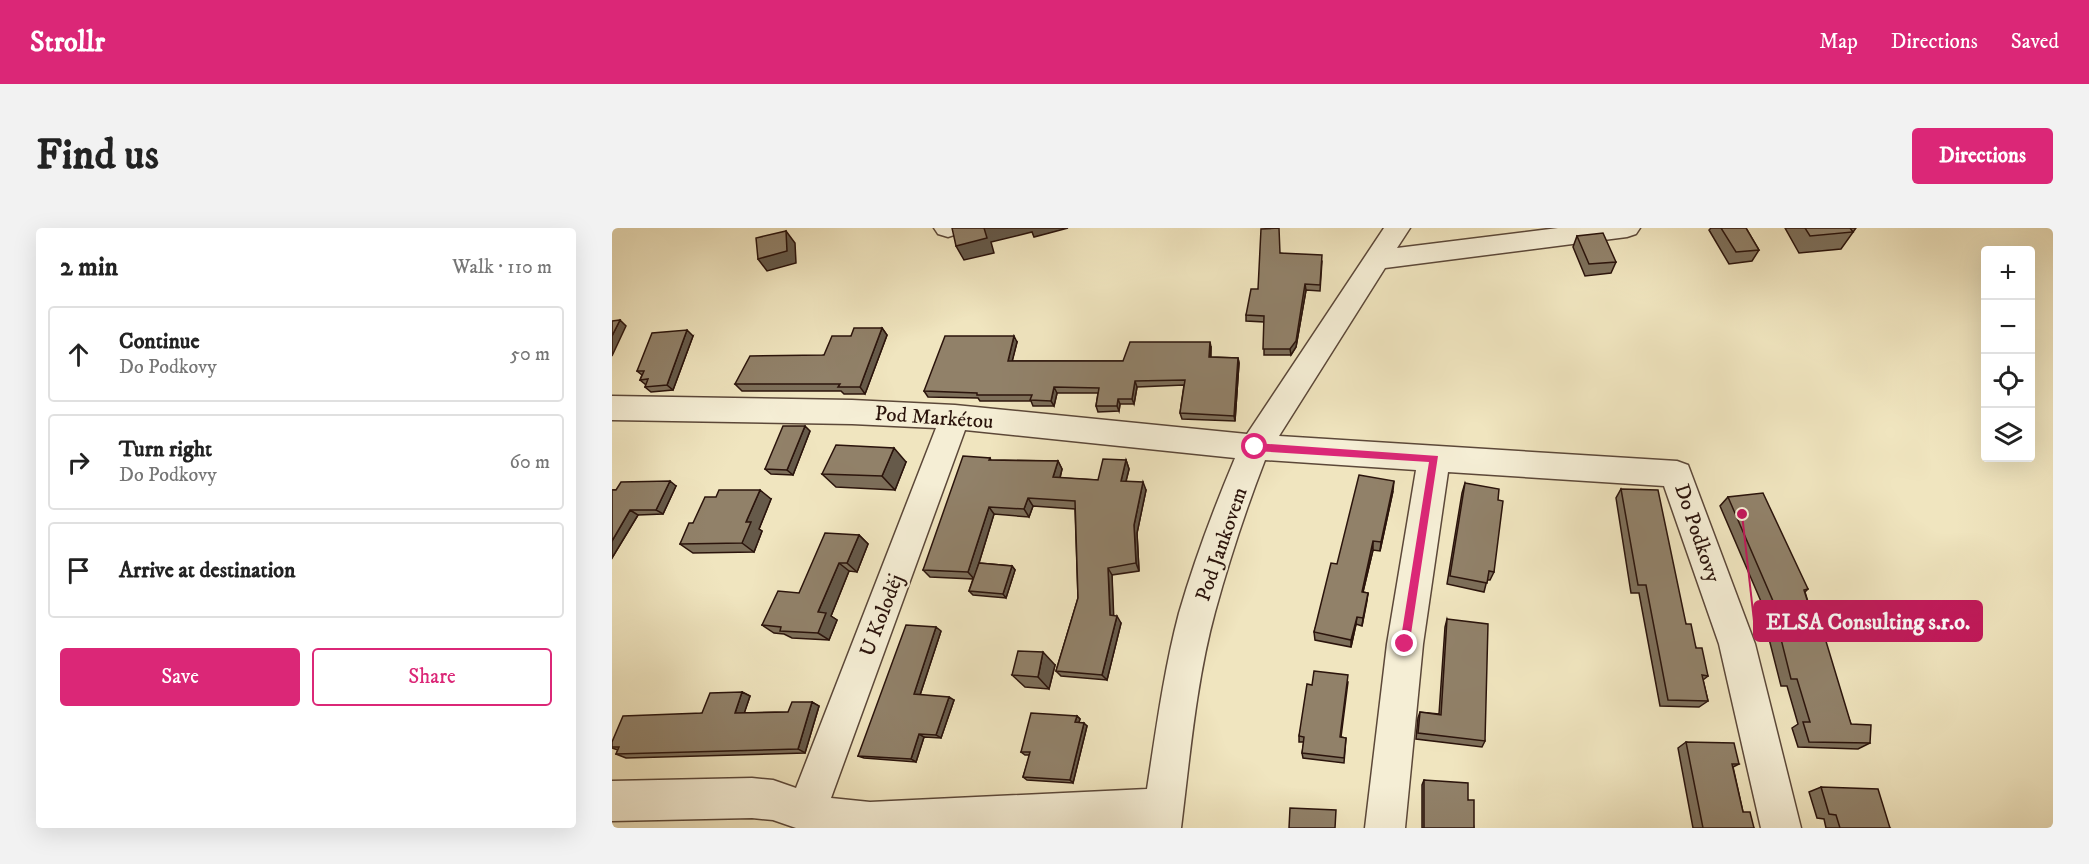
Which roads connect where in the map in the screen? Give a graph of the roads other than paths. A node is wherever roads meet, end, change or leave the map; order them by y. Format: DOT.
graph roads {
  1 [pos="1397,228"];
  2 [pos="1627,228"];
  3 [pos="1376,260"];
  4 [pos="612,408"];
  5 [pos="955,417"];
  6 [pos="1255,447"];
  7 [pos="1434,458"];
  8 [pos="612,801"];
  9 [pos="806,812"];
  10 [pos="1162,818"];
  11 [pos="1385,828"];
  12 [pos="1781,828"];
  1 -- 3 [label="street, Pod Jankovem"];
  2 -- 3 [label="street"];
  3 -- 6 [label="street, Pod Jankovem"];
  4 -- 5 [label="street, Pod Markétou"];
  5 -- 6 [label="street, Pod Markétou"];
  5 -- 9 [label="street, U Koloděj"];
  6 -- 7 [label="street, Do Podkovy"];
  6 -- 10 [label="street, Pod Jankovem"];
  7 -- 11 [label="street"];
  7 -- 12 [label="street, Do Podkovy"];
  8 -- 9 [label="street"];
  9 -- 10 [label="street"];
}
